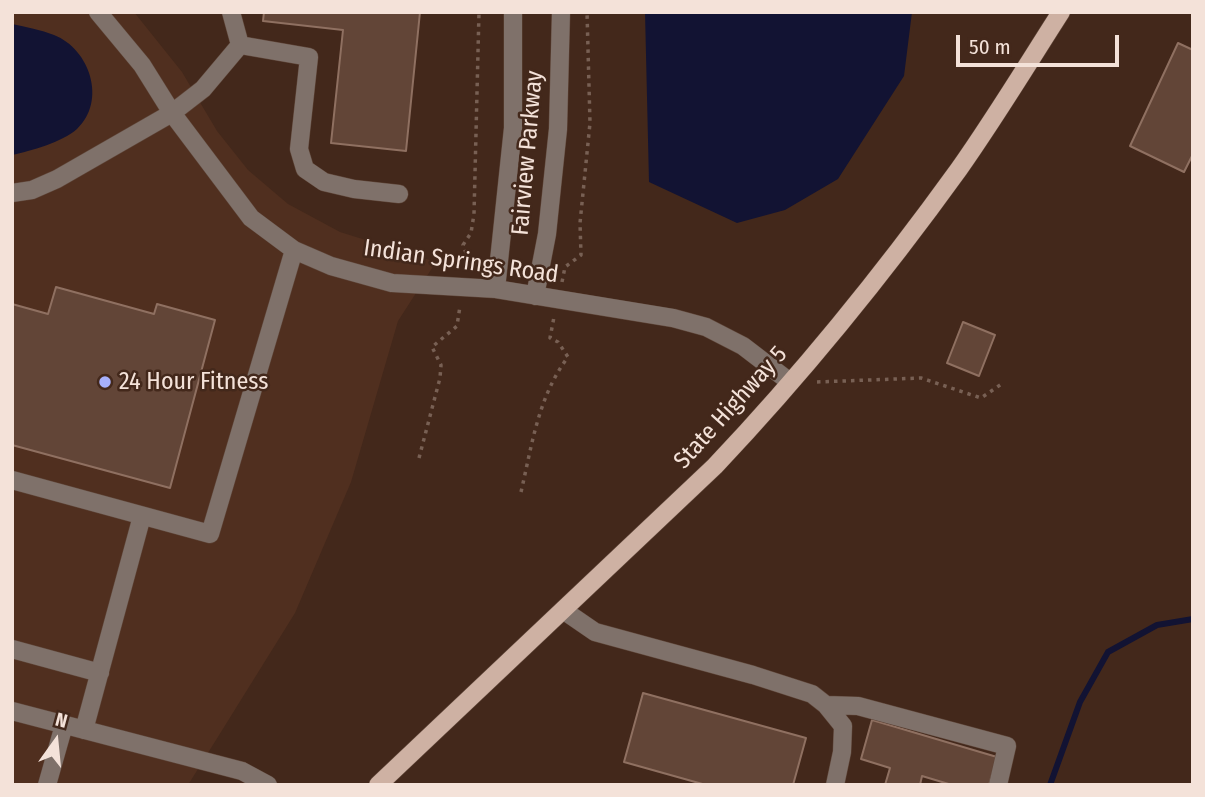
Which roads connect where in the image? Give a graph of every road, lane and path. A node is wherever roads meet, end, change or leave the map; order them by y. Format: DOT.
graph roads {
  1 [pos="98,12"];
  2 [pos="231,12"];
  3 [pos="479,12"];
  4 [pos="513,12"];
  5 [pos="561,12"];
  6 [pos="587,12"];
  7 [pos="1061,12"];
  8 [pos="240,45"];
  9 [pos="172,113"];
  10 [pos="12,193"];
  11 [pos="399,194"];
  12 [pos="294,250"];
  13 [pos="463,288"];
  14 [pos="496,289"];
  15 [pos="535,296"];
  16 [pos="557,300"];
  17 [pos="790,382"];
  18 [pos="1003,383"];
  19 [pos="419,458"];
  20 [pos="12,480"];
  21 [pos="521,492"];
  22 [pos="142,516"];
  23 [pos="564,610"];
  24 [pos="12,649"];
  25 [pos="100,673"];
  26 [pos="826,705"];
  27 [pos="12,711"];
  28 [pos="64,725"];
  29 [pos="84,730"];
  30 [pos="247,778"];
  31 [pos="47,785"];
  32 [pos="268,785"];
  33 [pos="378,785"];
  34 [pos="835,785"];
  35 [pos="998,785"];
  1 -- 9 [label="street, Indian Springs Road"];
  2 -- 8 [label="street"];
  3 -- 13 [label="path"];
  4 -- 14 [label="street, Fairview Parkway"];
  5 -- 15 [label="street, Fairview Parkway"];
  6 -- 16 [label="path"];
  7 -- 17 [label="main road, State Highway 5"];
  8 -- 9 [label="street"];
  8 -- 11 [label="street"];
  9 -- 10 [label="street"];
  9 -- 12 [label="street, Indian Springs Road"];
  12 -- 13 [label="street, Indian Springs Road"];
  12 -- 22 [label="street"];
  13 -- 14 [label="street, Indian Springs Road"];
  13 -- 19 [label="path"];
  14 -- 15 [label="street, Indian Springs Road"];
  15 -- 16 [label="street, Indian Springs Road"];
  16 -- 17 [label="street, Indian Springs Road"];
  16 -- 21 [label="path"];
  17 -- 18 [label="path"];
  17 -- 23 [label="main road, State Highway 5"];
  20 -- 22 [label="street"];
  22 -- 25 [label="street"];
  23 -- 26 [label="street"];
  23 -- 33 [label="main road, State Highway 5"];
  24 -- 25 [label="street"];
  25 -- 29 [label="street"];
  26 -- 34 [label="street"];
  26 -- 35 [label="street"];
  27 -- 28 [label="street"];
  28 -- 29 [label="street"];
  28 -- 31 [label="street"];
  29 -- 30 [label="street"];
  30 -- 32 [label="street"];
}
